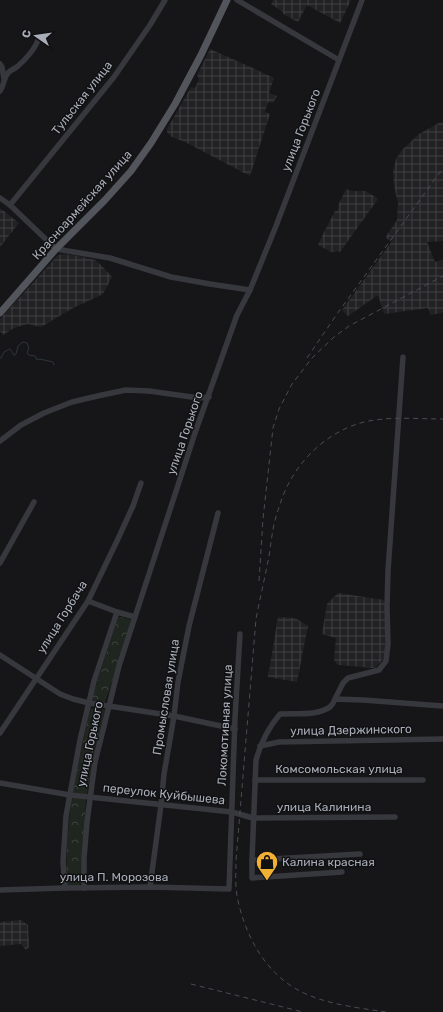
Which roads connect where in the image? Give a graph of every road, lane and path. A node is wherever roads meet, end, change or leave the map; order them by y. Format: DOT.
graph roads {
  1 [pos="165,0"];
  2 [pos="227,0"];
  3 [pos="237,0"];
  4 [pos="362,0"];
  5 [pos="38,40"];
  6 [pos="339,60"];
  7 [pos="0,64"];
  8 [pos="4,79"];
  9 [pos="0,91"];
  10 [pos="0,198"];
  11 [pos="10,205"];
  12 [pos="56,249"];
  13 [pos="250,290"];
  14 [pos="0,313"];
  15 [pos="403,357"];
  16 [pos="209,397"];
  17 [pos="0,441"];
  18 [pos="140,483"];
  19 [pos="34,502"];
  20 [pos="218,513"];
  21 [pos="0,563"];
  22 [pos="88,601"];
  23 [pos="117,612"];
  24 [pos="136,617"];
  25 [pos="240,634"];
  26 [pos="0,655"];
  27 [pos="37,679"];
  28 [pos="335,699"];
  29 [pos="89,703"];
  30 [pos="109,706"];
  31 [pos="443,706"];
  32 [pos="174,716"];
  33 [pos="235,729"];
  34 [pos="0,733"];
  35 [pos="443,739"];
  36 [pos="260,746"];
  37 [pos="255,780"];
  38 [pos="423,780"];
  39 [pos="0,783"];
  40 [pos="70,795"];
  41 [pos="90,796"];
  42 [pos="161,805"];
  43 [pos="232,812"];
  44 [pos="395,817"];
  45 [pos="253,818"];
  46 [pos="360,854"];
  47 [pos="252,860"];
  48 [pos="342,872"];
  49 [pos="150,887"];
  50 [pos="65,888"];
  51 [pos="84,888"];
  52 [pos="229,888"];
  53 [pos="0,890"];
  1 -- 11 [label="street, Тульская улица"];
  2 -- 12 [label="main road, Красноармейская улица"];
  3 -- 6 [label="street"];
  4 -- 6 [label="street, улица Горького"];
  5 -- 8 [label="street"];
  6 -- 13 [label="street, улица Горького"];
  7 -- 8 [label="street"];
  8 -- 9 [label="street"];
  10 -- 11 [label="street"];
  11 -- 12 [label="street"];
  12 -- 13 [label="street"];
  12 -- 14 [label="main road, Красноармейская улица"];
  13 -- 16 [label="street, улица Горького"];
  15 -- 28 [label="street"];
  16 -- 17 [label="street"];
  16 -- 24 [label="street, улица Горького"];
  18 -- 22 [label="street, улица Горбача"];
  19 -- 21 [label="street"];
  20 -- 32 [label="street, Промысловая улица"];
  22 -- 23 [label="street"];
  22 -- 27 [label="street, улица Горбача"];
  23 -- 24 [label="street"];
  23 -- 29 [label="street"];
  24 -- 30 [label="street, улица Горького"];
  25 -- 33 [label="street, Локомотивная улица"];
  26 -- 27 [label="street"];
  27 -- 29 [label="street"];
  27 -- 34 [label="street, улица Горбача"];
  28 -- 31 [label="street"];
  28 -- 36 [label="street"];
  29 -- 30 [label="street"];
  29 -- 40 [label="street"];
  30 -- 32 [label="street"];
  30 -- 41 [label="street, улица Горького"];
  32 -- 33 [label="street"];
  32 -- 42 [label="street, Промысловая улица"];
  33 -- 43 [label="street, Локомотивная улица"];
  35 -- 36 [label="street, улица Дзержинского"];
  36 -- 37 [label="street"];
  37 -- 38 [label="street, Комсомольская улица"];
  37 -- 45 [label="street"];
  39 -- 40 [label="street, переулок Куйбышева"];
  40 -- 41 [label="street, переулок Куйбышева"];
  40 -- 50 [label="street"];
  41 -- 42 [label="street, переулок Куйбышева"];
  41 -- 51 [label="street, улица Горького"];
  42 -- 43 [label="street, переулок Куйбышева"];
  42 -- 49 [label="street, Промысловая улица"];
  43 -- 45 [label="street, переулок Куйбышева"];
  43 -- 52 [label="street, Локомотивная улица"];
  44 -- 45 [label="street, улица Калинина"];
  45 -- 47 [label="street"];
  46 -- 47 [label="street"];
  47 -- 48 [label="street"];
  49 -- 51 [label="street, улица П. Морозова"];
  49 -- 52 [label="street, улица П. Морозова"];
  50 -- 51 [label="street, улица П. Морозова"];
  50 -- 53 [label="street, улица П. Морозова"];
}
